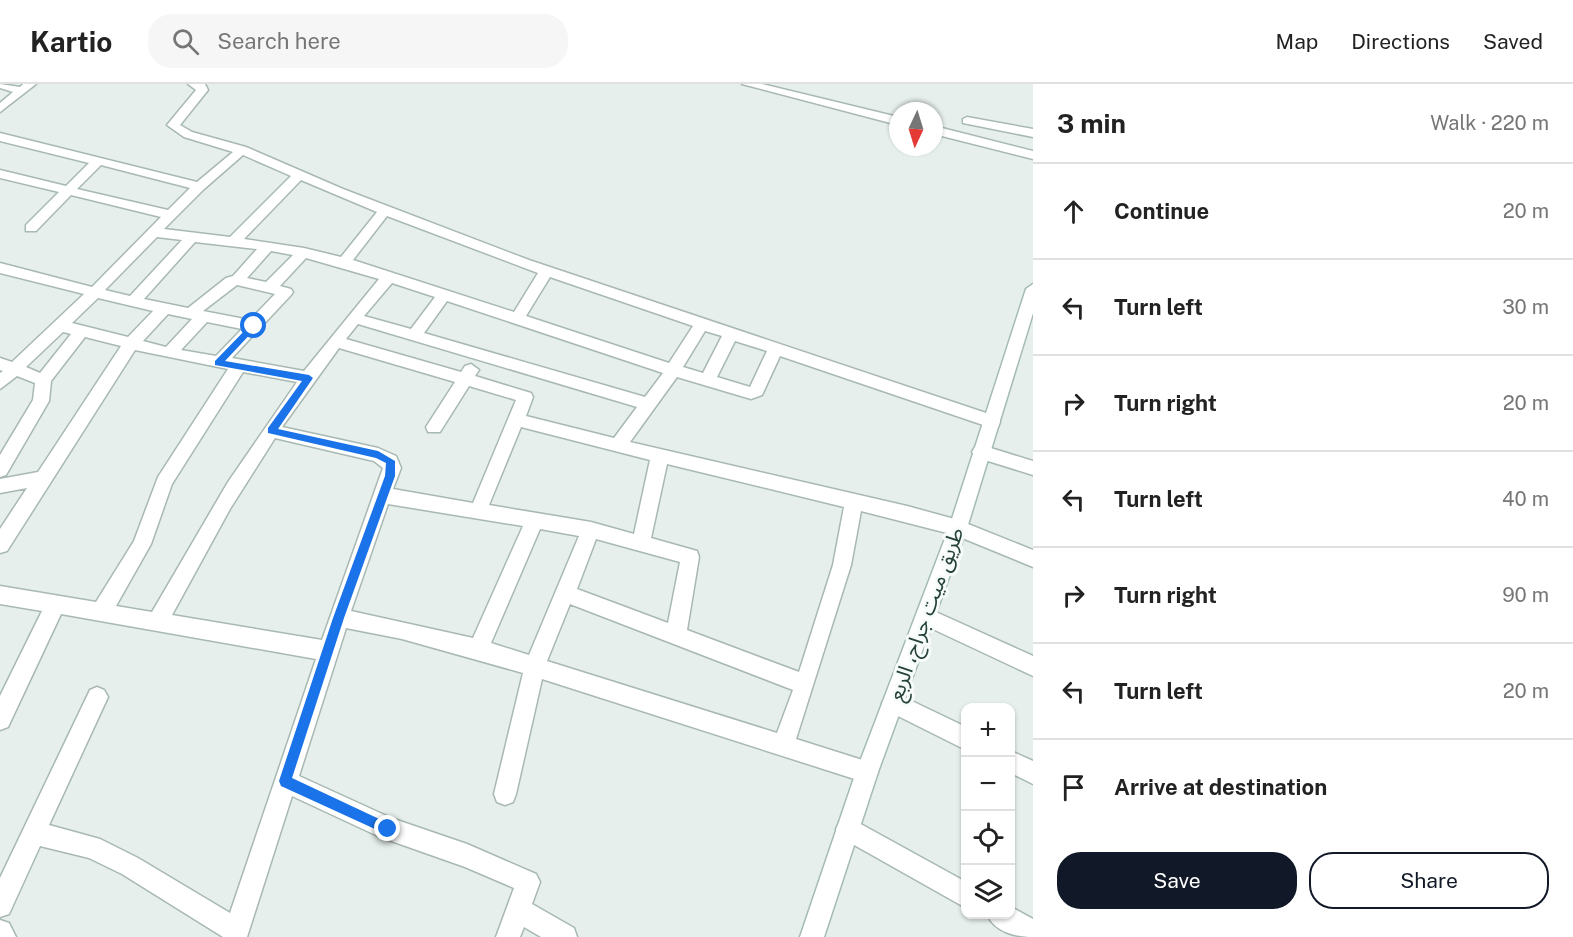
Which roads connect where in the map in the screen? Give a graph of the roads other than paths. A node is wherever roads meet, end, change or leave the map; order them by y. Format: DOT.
graph roads {
  1 [pos="194,84"];
  2 [pos="748,84"];
  3 [pos="0,85"];
  4 [pos="26,87"];
  5 [pos="0,109"];
  6 [pos="889,119"];
  7 [pos="967,121"];
  8 [pos="943,132"];
  9 [pos="1033,133"];
  10 [pos="0,137"];
  11 [pos="14,140"];
  12 [pos="242,150"];
  13 [pos="0,152"];
  14 [pos="1033,155"];
  15 [pos="99,160"];
  16 [pos="0,174"];
  17 [pos="298,176"];
  18 [pos="199,186"];
  19 [pos="68,191"];
  20 [pos="385,210"];
  21 [pos="171,214"];
  22 [pos="31,228"];
  23 [pos="153,232"];
  24 [pos="192,237"];
  25 [pos="234,241"];
  26 [pos="268,246"];
  27 [pos="304,252"];
  28 [pos="344,262"];
  29 [pos="1,269"];
  30 [pos="546,272"];
  31 [pos="388,278"];
  32 [pos="237,280"];
  33 [pos="270,287"];
  34 [pos="1033,289"];
  35 [pos="94,293"];
  36 [pos="443,296"];
  37 [pos="133,302"];
  38 [pos="164,309"];
  39 [pos="197,315"];
  40 [pos="354,318"];
  41 [pos="516,319"];
  42 [pos="1027,323"];
  43 [pos="702,324"];
  44 [pos="58,325"];
  45 [pos="254,326"];
  46 [pos="81,333"];
  47 [pos="730,333"];
  48 [pos="415,335"];
  49 [pos="336,341"];
  50 [pos="131,344"];
  51 [pos="776,348"];
  52 [pos="168,353"];
  53 [pos="479,356"];
  54 [pos="218,363"];
  55 [pos="7,366"];
  56 [pos="238,367"];
  57 [pos="673,370"];
  58 [pos="309,378"];
  59 [pos="466,378"];
  60 [pos="43,380"];
  61 [pos="707,381"];
  62 [pos="0,383"];
  63 [pos="648,404"];
  64 [pos="517,420"];
  65 [pos="992,422"];
  66 [pos="434,427"];
  67 [pos="271,431"];
  68 [pos="618,447"];
  69 [pos="981,452"];
  70 [pos="660,455"];
  71 [pos="1033,468"];
  72 [pos="0,470"];
  73 [pos="44,478"];
  74 [pos="0,486"];
  75 [pos="382,495"];
  76 [pos="854,502"];
  77 [pos="478,511"];
  78 [pos="535,519"];
  79 [pos="958,528"];
  80 [pos="591,530"];
  81 [pos="641,543"];
  82 [pos="0,545"];
  83 [pos="1033,559"];
  84 [pos="565,593"];
  85 [pos="0,595"];
  86 [pos="56,603"];
  87 [pos="101,612"];
  88 [pos="927,617"];
  89 [pos="339,618"];
  90 [pos="157,622"];
  91 [pos="676,635"];
  92 [pos="477,649"];
  93 [pos="327,651"];
  94 [pos="535,666"];
  95 [pos="1033,666"];
  96 [pos="805,685"];
  97 [pos="97,697"];
  98 [pos="893,703"];
  99 [pos="0,719"];
  100 [pos="961,737"];
  101 [pos="783,746"];
  102 [pos="1015,764"];
  103 [pos="867,772"];
  104 [pos="1033,773"];
  105 [pos="285,781"];
  106 [pos="505,794"];
  107 [pos="848,829"];
  108 [pos="34,833"];
  109 [pos="961,893"];
  110 [pos="0,905"];
  111 [pos="519,910"];
  112 [pos="1007,919"];
  113 [pos="0,932"];
  114 [pos="1033,933"];
  115 [pos="236,934"];
  116 [pos="4,937"];
  117 [pos="508,937"];
  118 [pos="565,937"];
  119 [pos="812,937"];
  1 -- 12 [label="street"];
  2 -- 6 [label="street"];
  3 -- 4 [label="street"];
  4 -- 5 [label="street"];
  7 -- 9 [label="street"];
  8 -- 14 [label="street"];
  10 -- 11 [label="street"];
  11 -- 13 [label="street"];
  11 -- 15 [label="street"];
  12 -- 17 [label="street"];
  12 -- 18 [label="street"];
  15 -- 18 [label="street"];
  15 -- 19 [label="street"];
  16 -- 19 [label="street"];
  17 -- 20 [label="street"];
  17 -- 25 [label="street"];
  18 -- 21 [label="street"];
  19 -- 21 [label="street"];
  19 -- 22 [label="street"];
  20 -- 28 [label="street"];
  20 -- 30 [label="street"];
  21 -- 23 [label="street"];
  23 -- 24 [label="street"];
  23 -- 35 [label="street"];
  24 -- 25 [label="street"];
  24 -- 37 [label="street"];
  25 -- 26 [label="street"];
  26 -- 27 [label="street"];
  26 -- 32 [label="street"];
  27 -- 28 [label="street"];
  27 -- 33 [label="street"];
  28 -- 31 [label="street"];
  29 -- 35 [label="street"];
  30 -- 41 [label="street"];
  30 -- 43 [label="street"];
  31 -- 36 [label="street"];
  31 -- 40 [label="street"];
  32 -- 33 [label="street"];
  32 -- 39 [label="street"];
  33 -- 45 [label="street"];
  34 -- 42 [label="street, طريق ميت جراح، الربع"];
  35 -- 37 [label="street"];
  35 -- 44 [label="street"];
  36 -- 41 [label="street"];
  36 -- 48 [label="street"];
  37 -- 38 [label="street"];
  38 -- 39 [label="street"];
  38 -- 50 [label="street"];
  39 -- 45 [label="street"];
  39 -- 52 [label="street"];
  40 -- 48 [label="street"];
  40 -- 49 [label="street"];
  41 -- 57 [label="street"];
  42 -- 65 [label="street, طريق ميت جراح، الربع"];
  43 -- 47 [label="street"];
  43 -- 57 [label="street"];
  44 -- 46 [label="street"];
  44 -- 55 [label="street"];
  45 -- 54 [label="street"];
  46 -- 50 [label="street"];
  46 -- 60 [label="street"];
  47 -- 51 [label="street"];
  47 -- 61 [label="street"];
  48 -- 53 [label="street"];
  49 -- 58 [label="street"];
  49 -- 59 [label="street"];
  50 -- 52 [label="street"];
  50 -- 73 [label="street"];
  51 -- 61 [label="street"];
  51 -- 65 [label="street"];
  52 -- 54 [label="street"];
  53 -- 59 [label="street"];
  53 -- 63 [label="street"];
  54 -- 56 [label="street"];
  55 -- 60 [label="street"];
  55 -- 62 [label="street"];
  56 -- 58 [label="street"];
  56 -- 87 [label="street"];
  57 -- 61 [label="street"];
  57 -- 63 [label="street"];
  58 -- 67 [label="street"];
  59 -- 64 [label="street"];
  59 -- 66 [label="street"];
  60 -- 72 [label="street"];
  63 -- 68 [label="street"];
  64 -- 68 [label="street"];
  64 -- 77 [label="street"];
  65 -- 69 [label="street, طريق ميت جراح، الربع"];
  67 -- 75 [label="street"];
  67 -- 90 [label="street"];
  68 -- 70 [label="street"];
  69 -- 71 [label="street"];
  69 -- 79 [label="street, طريق ميت جراح، الربع"];
  70 -- 76 [label="street"];
  70 -- 81 [label="street"];
  73 -- 74 [label="street"];
  73 -- 82 [label="street"];
  75 -- 77 [label="street"];
  75 -- 89 [label="street"];
  76 -- 79 [label="street"];
  76 -- 96 [label="street"];
  77 -- 78 [label="street"];
  78 -- 80 [label="street"];
  78 -- 92 [label="street"];
  79 -- 83 [label="street"];
  79 -- 88 [label="street, طريق ميت جراح، الربع"];
  80 -- 81 [label="street"];
  80 -- 84 [label="street"];
  81 -- 91 [label="street"];
  84 -- 91 [label="street"];
  84 -- 94 [label="street"];
  85 -- 86 [label="street"];
  86 -- 87 [label="street"];
  86 -- 99 [label="street"];
  87 -- 90 [label="street"];
  88 -- 95 [label="street"];
  88 -- 98 [label="street, طريق ميت جراح، الربع"];
  89 -- 92 [label="street"];
  89 -- 93 [label="street"];
  90 -- 93 [label="street"];
  91 -- 96 [label="street"];
  92 -- 94 [label="street"];
  93 -- 105 [label="street"];
  94 -- 101 [label="street"];
  94 -- 106 [label="street"];
  96 -- 101 [label="street"];
  97 -- 108 [label="street"];
  98 -- 100 [label="street"];
  98 -- 103 [label="street, طريق ميت جراح، الربع"];
  101 -- 103 [label="street"];
  102 -- 104 [label="street"];
  103 -- 107 [label="street, طريق ميت جراح، الربع"];
  105 -- 111 [label="street"];
  105 -- 115 [label="street"];
  107 -- 109 [label="street"];
  107 -- 119 [label="street, طريق ميت جراح، الربع"];
  108 -- 110 [label="street"];
  108 -- 115 [label="street"];
  111 -- 117 [label="street"];
  111 -- 118 [label="street"];
  112 -- 114 [label="street"];
  113 -- 116 [label="street"];
}
